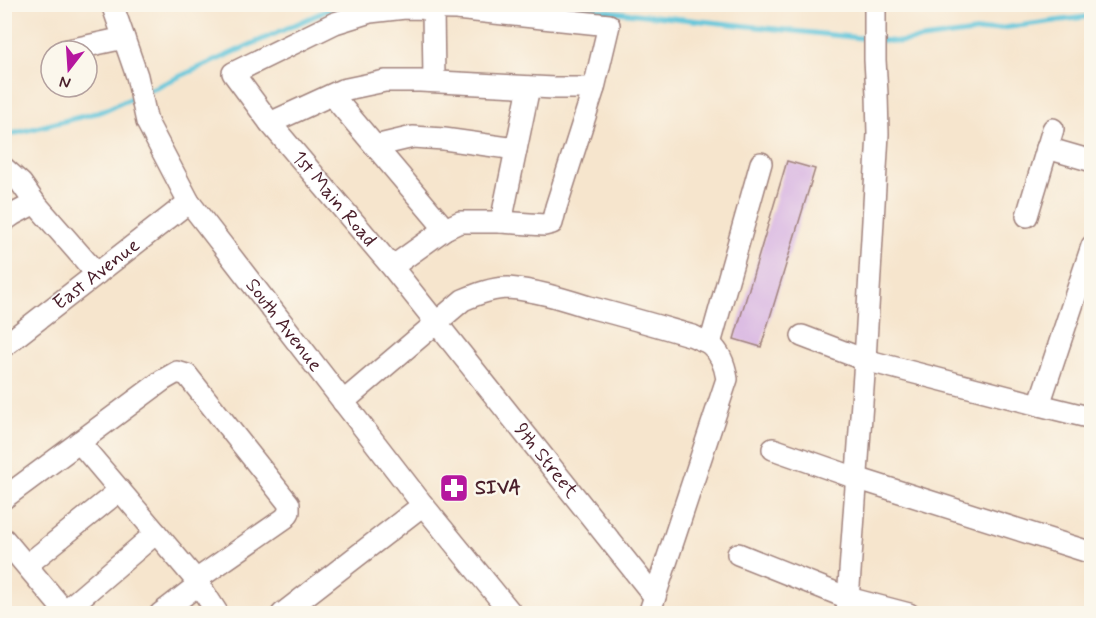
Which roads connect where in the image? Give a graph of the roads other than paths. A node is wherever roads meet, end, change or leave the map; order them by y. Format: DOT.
graph roads {
  1 [pos="112,4"];
  2 [pos="875,4"];
  3 [pos="433,9"];
  4 [pos="124,38"];
  5 [pos="99,43"];
  6 [pos="434,81"];
  7 [pos="529,87"];
  8 [pos="594,88"];
  9 [pos="332,95"];
  10 [pos="270,123"];
  11 [pos="375,146"];
  12 [pos="516,149"];
  13 [pos="1092,161"];
  14 [pos="761,163"];
  15 [pos="4,168"];
  16 [pos="189,202"];
  17 [pos="35,203"];
  18 [pos="1027,216"];
  19 [pos="4,221"];
  20 [pos="501,222"];
  21 [pos="445,229"];
  22 [pos="1092,246"];
  23 [pos="392,267"];
  24 [pos="98,274"];
  25 [pos="436,323"];
  26 [pos="802,336"];
  27 [pos="710,344"];
  28 [pos="4,346"];
  29 [pos="865,360"];
  30 [pos="344,402"];
  31 [pos="1039,405"];
  32 [pos="1092,418"];
  33 [pos="79,442"];
  34 [pos="773,449"];
  35 [pos="856,477"];
  36 [pos="120,490"];
  37 [pos="4,498"];
  38 [pos="423,505"];
  39 [pos="156,533"];
  40 [pos="4,539"];
  41 [pos="1092,552"];
  42 [pos="738,554"];
  43 [pos="27,565"];
  44 [pos="197,582"];
  45 [pos="652,605"];
  46 [pos="847,606"];
  47 [pos="66,612"];
  48 [pos="160,614"];
  49 [pos="218,614"];
  50 [pos="282,614"];
  51 [pos="512,614"];
  52 [pos="909,614"];
  1 -- 4 [label="street, South Avenue"];
  2 -- 29 [label="street"];
  3 -- 6 [label="street"];
  3 -- 8 [label="street"];
  3 -- 10 [label="street, 1st Main Road"];
  4 -- 5 [label="street"];
  4 -- 16 [label="street, South Avenue"];
  6 -- 7 [label="street"];
  6 -- 9 [label="street"];
  7 -- 8 [label="street"];
  7 -- 12 [label="street"];
  8 -- 20 [label="street"];
  9 -- 10 [label="street"];
  9 -- 11 [label="street"];
  10 -- 23 [label="street, 1st Main Road"];
  11 -- 12 [label="street"];
  11 -- 21 [label="street"];
  12 -- 20 [label="street"];
  13 -- 18 [label="street"];
  14 -- 27 [label="street"];
  15 -- 17 [label="street"];
  16 -- 24 [label="street, East Avenue"];
  16 -- 30 [label="street, South Avenue"];
  17 -- 19 [label="street"];
  17 -- 24 [label="street"];
  20 -- 21 [label="street"];
  21 -- 23 [label="street"];
  22 -- 31 [label="street"];
  23 -- 25 [label="street, 1st Main Road"];
  24 -- 28 [label="street, East Avenue"];
  25 -- 27 [label="street"];
  25 -- 30 [label="street"];
  25 -- 45 [label="street, 9th Street"];
  26 -- 29 [label="street"];
  27 -- 45 [label="street"];
  29 -- 31 [label="street"];
  29 -- 35 [label="street"];
  30 -- 38 [label="street, South Avenue"];
  31 -- 32 [label="street"];
  33 -- 36 [label="street"];
  33 -- 37 [label="street"];
  33 -- 44 [label="street"];
  34 -- 35 [label="street"];
  35 -- 41 [label="street"];
  35 -- 46 [label="street"];
  36 -- 39 [label="street"];
  36 -- 43 [label="street"];
  38 -- 50 [label="street"];
  38 -- 51 [label="street, South Avenue"];
  39 -- 44 [label="street"];
  39 -- 47 [label="street"];
  40 -- 43 [label="street"];
  42 -- 46 [label="street"];
  43 -- 47 [label="street"];
  44 -- 48 [label="street"];
  44 -- 49 [label="street"];
  46 -- 52 [label="street"];
}
